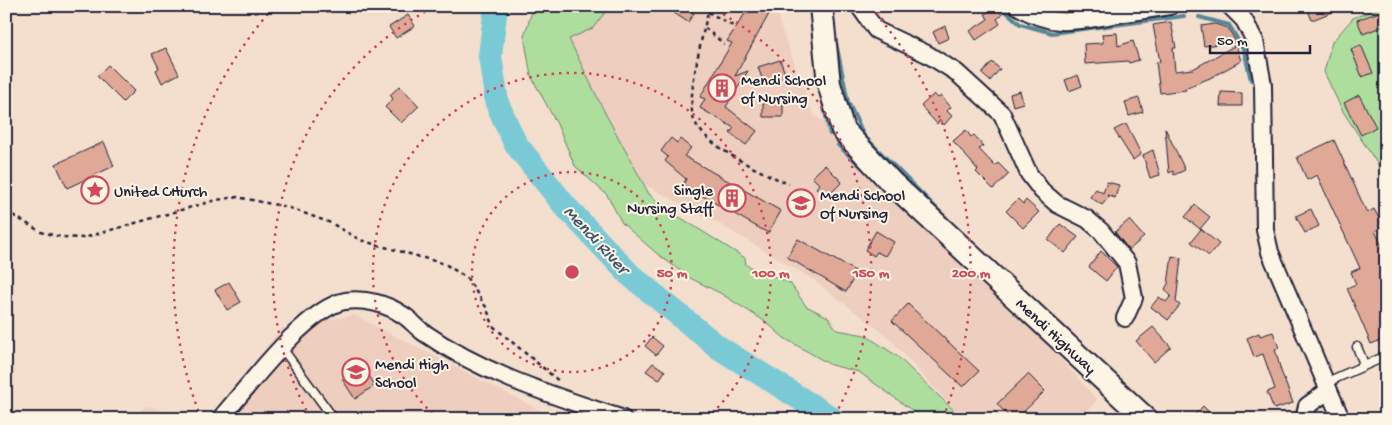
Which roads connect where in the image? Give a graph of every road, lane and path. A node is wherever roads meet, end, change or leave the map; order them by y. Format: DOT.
graph roads {
  1 [pos="708,6"];
  2 [pos="821,6"];
  3 [pos="859,6"];
  4 [pos="1018,6"];
  5 [pos="1170,6"];
  6 [pos="1230,6"];
  7 [pos="708,12"];
  8 [pos="734,27"];
  9 [pos="705,28"];
  10 [pos="724,44"];
  11 [pos="789,184"];
  12 [pos="6,211"];
  13 [pos="1125,318"];
  14 [pos="1357,347"];
  15 [pos="282,348"];
  16 [pos="1386,356"];
  17 [pos="1364,364"];
  18 [pos="562,383"];
  19 [pos="1326,387"];
  20 [pos="220,419"];
  21 [pos="334,419"];
  22 [pos="623,419"];
  23 [pos="1146,419"];
  24 [pos="1304,419"];
  25 [pos="1341,419"];
  1 -- 7 [label="path"];
  2 -- 23 [label="main road, Mendi Highway"];
  3 -- 13 [label="street"];
  4 -- 5 [label="street"];
  6 -- 19 [label="street"];
  7 -- 8 [label="path"];
  7 -- 9 [label="path"];
  9 -- 10 [label="path"];
  9 -- 11 [label="path"];
  12 -- 18 [label="path"];
  14 -- 17 [label="lane"];
  15 -- 20 [label="street"];
  15 -- 21 [label="lane"];
  15 -- 22 [label="street"];
  16 -- 17 [label="lane"];
  17 -- 19 [label="lane"];
  19 -- 24 [label="street"];
  19 -- 25 [label="street"];
}
